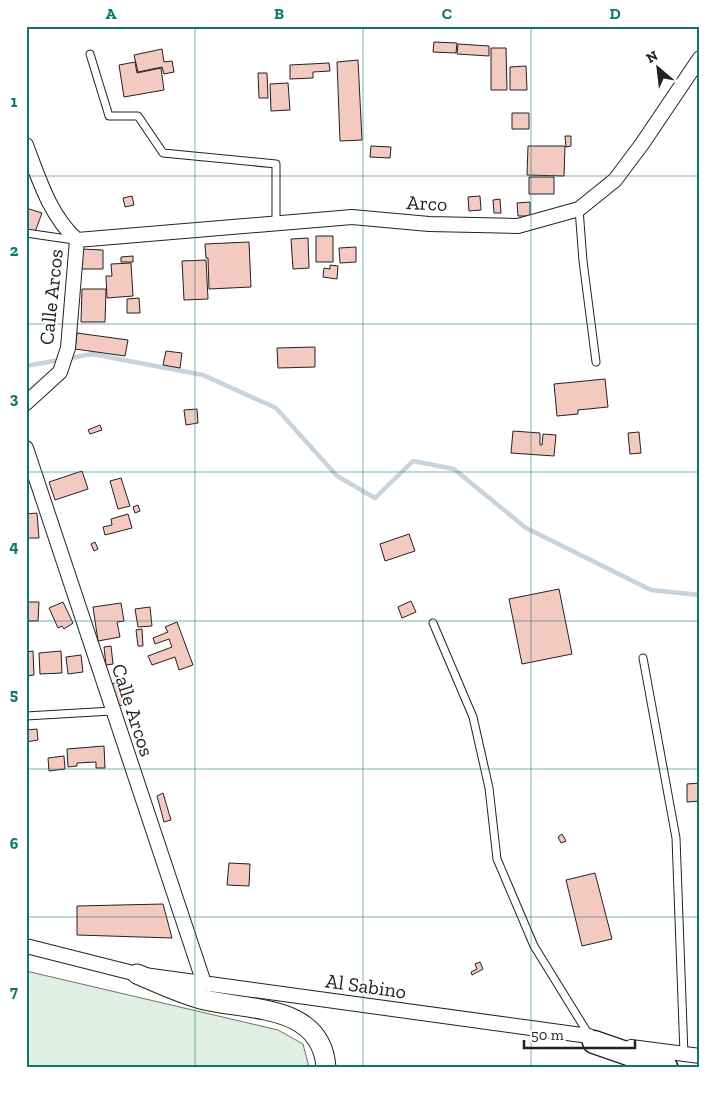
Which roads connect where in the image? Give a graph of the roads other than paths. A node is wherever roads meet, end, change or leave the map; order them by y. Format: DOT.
graph roads {
  1 [pos="90,54"];
  2 [pos="700,58"];
  3 [pos="26,145"];
  4 [pos="579,209"];
  5 [pos="276,224"];
  6 [pos="26,233"];
  7 [pos="77,240"];
  8 [pos="596,362"];
  9 [pos="26,403"];
  10 [pos="26,448"];
  11 [pos="433,623"];
  12 [pos="643,658"];
  13 [pos="112,711"];
  14 [pos="26,716"];
  15 [pos="26,946"];
  16 [pos="137,974"];
  17 [pos="204,983"];
  18 [pos="591,1039"];
  19 [pos="700,1056"];
  20 [pos="675,1060"];
  21 [pos="326,1067"];
  1 -- 5 [label="lane"];
  2 -- 4 [label="street, Arco"];
  3 -- 7 [label="street"];
  4 -- 5 [label="street, Arco"];
  4 -- 8 [label="lane"];
  5 -- 7 [label="street, Arco"];
  6 -- 7 [label="lane"];
  7 -- 9 [label="street, Calle Arcos"];
  10 -- 13 [label="street, Calle Arcos"];
  11 -- 18 [label="lane"];
  12 -- 20 [label="lane"];
  13 -- 14 [label="lane"];
  13 -- 17 [label="street, Calle Arcos"];
  15 -- 16 [label="street, Al Sabino"];
  16 -- 17 [label="street, Al Sabino"];
  16 -- 21 [label="main road"];
  17 -- 18 [label="street, Al Sabino"];
  18 -- 20 [label="highway"];
  19 -- 20 [label="street"];
}
